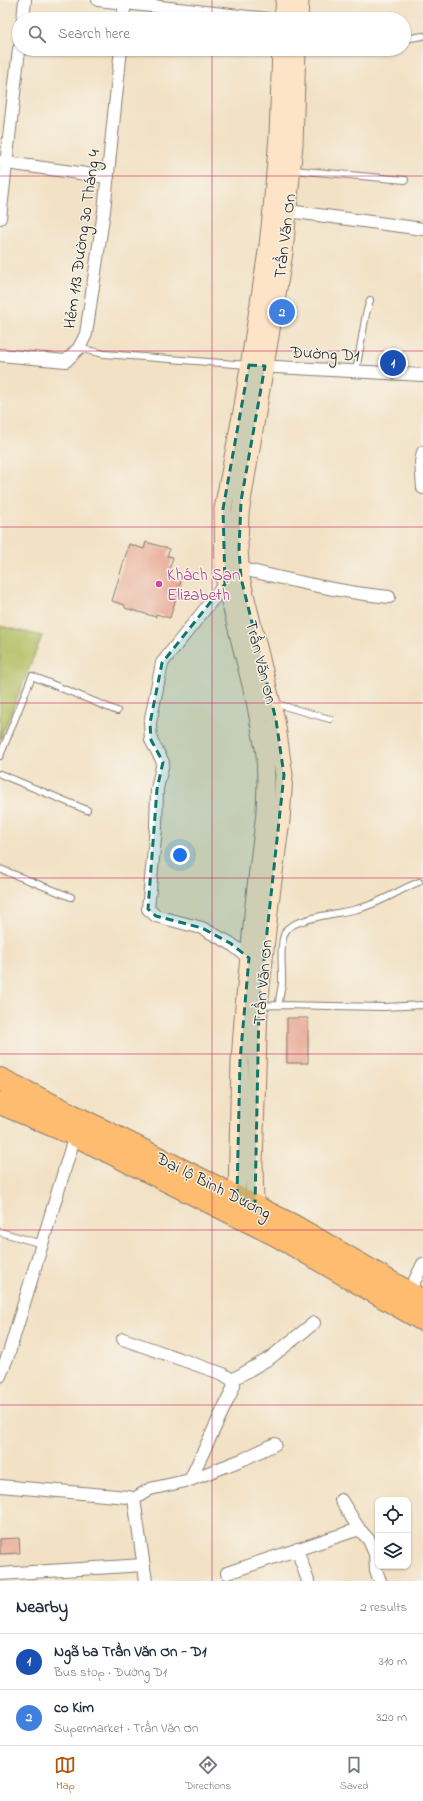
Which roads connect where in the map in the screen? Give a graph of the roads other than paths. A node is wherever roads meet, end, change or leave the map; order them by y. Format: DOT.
graph roads {
  1 [pos="25,0"];
  2 [pos="98,0"];
  3 [pos="285,0"];
  4 [pos="300,0"];
  5 [pos="125,1"];
  6 [pos="24,12"];
  7 [pos="124,12"];
  8 [pos="212,12"];
  9 [pos="284,12"];
  10 [pos="299,12"];
  11 [pos="423,36"];
  12 [pos="411,38"];
  13 [pos="19,56"];
  14 [pos="120,56"];
  15 [pos="281,56"];
  16 [pos="297,56"];
  17 [pos="3,162"];
  18 [pos="291,170"];
  19 [pos="108,177"];
  20 [pos="405,180"];
  21 [pos="288,211"];
  22 [pos="0,218"];
  23 [pos="423,229"];
  24 [pos="370,300"];
  25 [pos="79,348"];
  26 [pos="0,355"];
  27 [pos="257,366"];
  28 [pos="356,371"];
  29 [pos="423,375"];
  30 [pos="423,452"];
  31 [pos="423,488"];
  32 [pos="239,568"];
  33 [pos="225,584"];
  34 [pos="389,597"];
  35 [pos="272,703"];
  36 [pos="117,710"];
  37 [pos="330,719"];
  38 [pos="0,756"];
  39 [pos="0,774"];
  40 [pos="87,810"];
  41 [pos="0,869"];
  42 [pos="419,882"];
  43 [pos="71,897"];
  44 [pos="256,959"];
  45 [pos="279,1005"];
  46 [pos="423,1005"];
  47 [pos="259,1006"];
  48 [pos="0,1079"];
  49 [pos="0,1103"];
  50 [pos="75,1135"];
  51 [pos="246,1201"];
  52 [pos="0,1232"];
  53 [pos="42,1244"];
  54 [pos="423,1264"];
  55 [pos="416,1296"];
  56 [pos="423,1320"];
  57 [pos="314,1323"];
  58 [pos="123,1339"];
  59 [pos="0,1376"];
  60 [pos="232,1380"];
  61 [pos="275,1444"];
  62 [pos="190,1480"];
  63 [pos="0,1486"];
  64 [pos="134,1499"];
  65 [pos="341,1500"];
  66 [pos="360,1528"];
  67 [pos="297,1549"];
  68 [pos="144,1565"];
  69 [pos="227,1573"];
  70 [pos="0,1574"];
  71 [pos="146,1581"];
  72 [pos="308,1581"];
  73 [pos="380,1581"];
  1 -- 6 [label="street"];
  2 -- 5 [label="street"];
  3 -- 9 [label="street"];
  4 -- 10 [label="street"];
  5 -- 7 [label="street"];
  5 -- 8 [label="street"];
  11 -- 12 [label="lane"];
  13 -- 17 [label="street"];
  14 -- 19 [label="street, Hẻm 113 Đường 30 Tháng 4"];
  15 -- 27 [label="street, Trần Văn Ơn"];
  16 -- 18 [label="street, Trần Văn Ơn"];
  17 -- 19 [label="street"];
  17 -- 22 [label="street"];
  18 -- 20 [label="lane"];
  18 -- 21 [label="street, Trần Văn Ơn"];
  19 -- 25 [label="street, Hẻm 113 Đường 30 Tháng 4"];
  21 -- 23 [label="street"];
  21 -- 27 [label="street, Trần Văn Ơn"];
  24 -- 28 [label="lane"];
  25 -- 26 [label="street, Hẻm 113 Đường 30 Tháng 4"];
  25 -- 27 [label="lane"];
  27 -- 28 [label="street, Đường D1"];
  27 -- 32 [label="street, Trần Văn Ơn"];
  27 -- 33 [label="street, Trần Văn Ơn"];
  28 -- 29 [label="street, Đường D1"];
  30 -- 31 [label="street"];
  32 -- 34 [label="street"];
  32 -- 35 [label="street, Trần Văn Ơn"];
  33 -- 44 [label="street, Trần Văn Ơn"];
  33 -- 44 [label="street"];
  35 -- 37 [label="lane"];
  35 -- 44 [label="street, Trần Văn Ơn"];
  36 -- 38 [label="lane"];
  39 -- 40 [label="lane"];
  41 -- 43 [label="lane"];
  42 -- 45 [label="lane"];
  44 -- 47 [label="street, Trần Văn Ơn"];
  44 -- 51 [label="street, Trần Văn Ơn"];
  45 -- 46 [label="lane"];
  45 -- 47 [label="lane"];
  47 -- 51 [label="street, Trần Văn Ơn"];
  48 -- 51 [label="highway, Đại lộ Bình Dương"];
  49 -- 50 [label="highway, Đại lộ Bình Dương"];
  50 -- 53 [label="street"];
  50 -- 56 [label="highway, Đại lộ Bình Dương"];
  51 -- 55 [label="highway, Đại lộ Bình Dương"];
  52 -- 53 [label="lane"];
  53 -- 59 [label="street"];
  54 -- 55 [label="street"];
  57 -- 60 [label="street"];
  58 -- 60 [label="street"];
  60 -- 62 [label="street"];
  61 -- 62 [label="street"];
  62 -- 64 [label="street"];
  63 -- 64 [label="street"];
  64 -- 68 [label="street"];
  65 -- 66 [label="street"];
  66 -- 67 [label="street"];
  66 -- 73 [label="street"];
  67 -- 69 [label="street"];
  67 -- 72 [label="street"];
  68 -- 70 [label="street"];
  68 -- 71 [label="street"];
}
